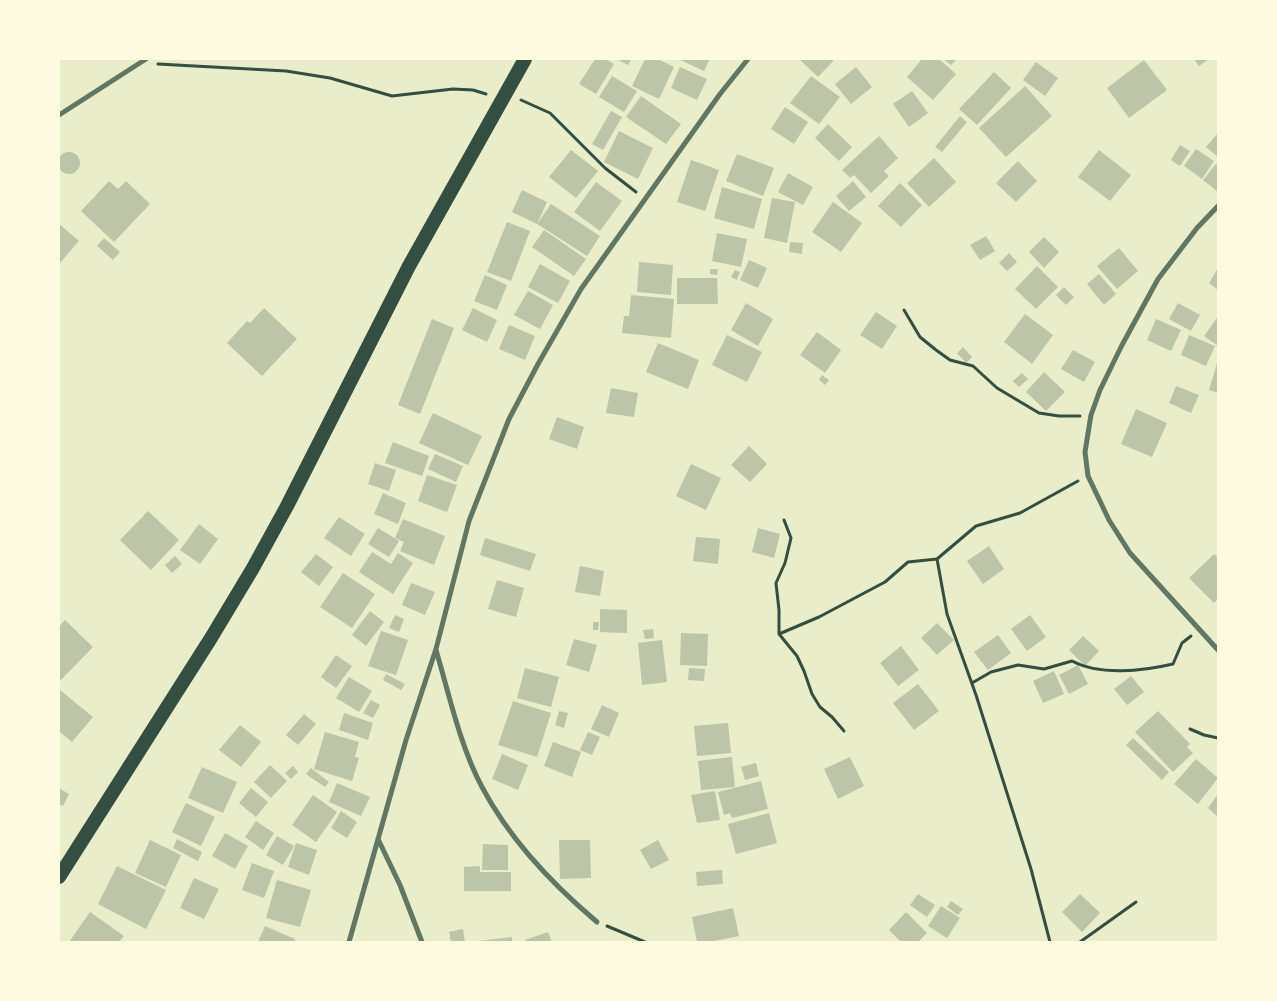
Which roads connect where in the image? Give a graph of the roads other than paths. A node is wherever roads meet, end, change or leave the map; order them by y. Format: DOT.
graph roads {
  1 [pos="146,59"];
  2 [pos="525,59"];
  3 [pos="748,59"];
  4 [pos="59,115"];
  5 [pos="1218,206"];
  6 [pos="436,649"];
  7 [pos="1218,650"];
  8 [pos="378,838"];
  9 [pos="59,877"];
  10 [pos="597,922"];
  11 [pos="349,942"];
  12 [pos="422,942"];
  1 -- 4 [label="street"];
  2 -- 9 [label="highway"];
  3 -- 6 [label="street"];
  5 -- 7 [label="street"];
  6 -- 8 [label="street"];
  6 -- 10 [label="street"];
  8 -- 11 [label="street"];
  8 -- 12 [label="street"];
}
